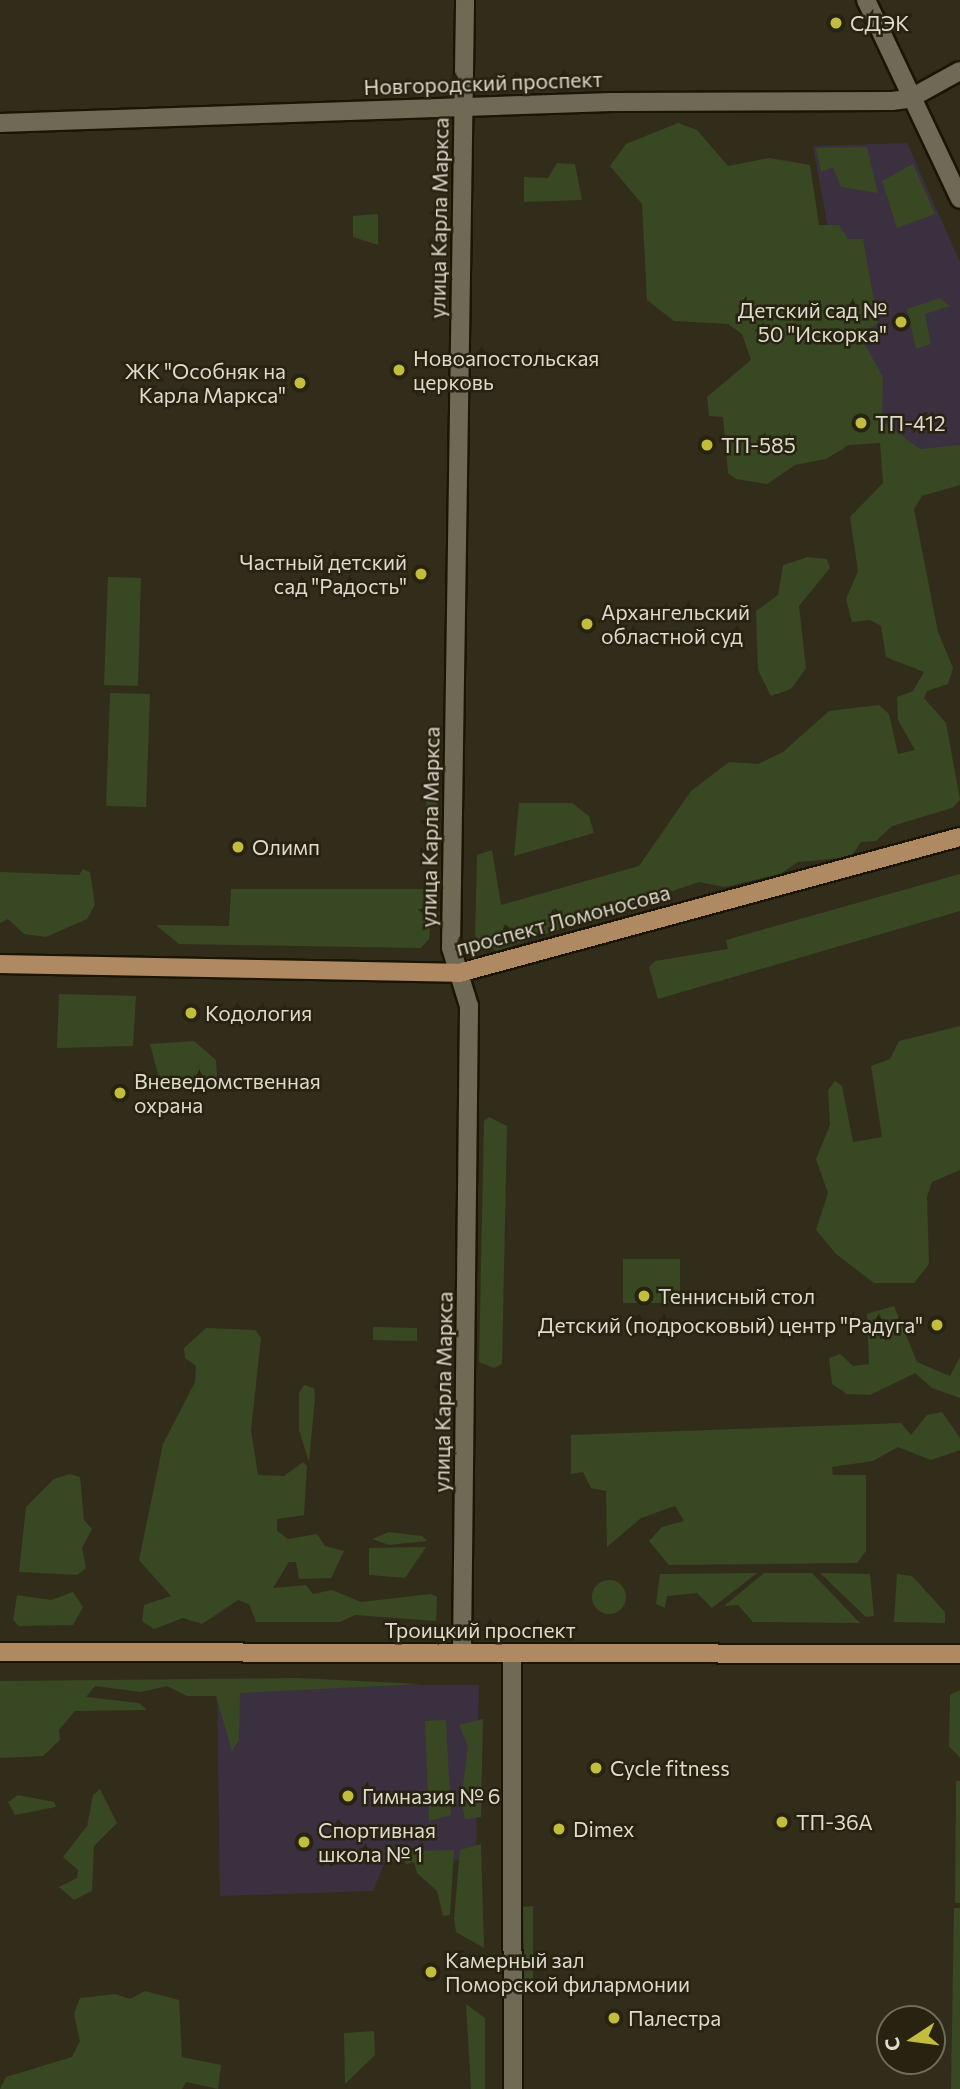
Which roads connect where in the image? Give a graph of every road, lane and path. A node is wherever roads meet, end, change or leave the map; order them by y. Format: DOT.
graph roads {
  1 [pos="465,0"];
  2 [pos="866,0"];
  3 [pos="960,71"];
  4 [pos="909,99"];
  5 [pos="464,106"];
  6 [pos="0,123"];
  7 [pos="960,199"];
  8 [pos="960,837"];
  9 [pos="0,964"];
  10 [pos="459,973"];
  11 [pos="0,1652"];
  12 [pos="462,1653"];
  13 [pos="512,1654"];
  14 [pos="960,1654"];
  15 [pos="513,2089"];
  1 -- 5 [label="street, улица Карла Маркса"];
  2 -- 4 [label="street"];
  3 -- 4 [label="street, Новгородский проспект"];
  4 -- 5 [label="street, Новгородский проспект"];
  4 -- 7 [label="street"];
  5 -- 6 [label="street, Новгородский проспект"];
  5 -- 10 [label="street, улица Карла Маркса"];
  8 -- 10 [label="main road, проспект Ломоносова"];
  9 -- 10 [label="main road, проспект Ломоносова"];
  10 -- 12 [label="street, улица Карла Маркса"];
  11 -- 12 [label="main road, Троицкий проспект"];
  12 -- 13 [label="main road, Троицкий проспект"];
  13 -- 14 [label="main road, Троицкий проспект"];
  13 -- 15 [label="street"];
}
